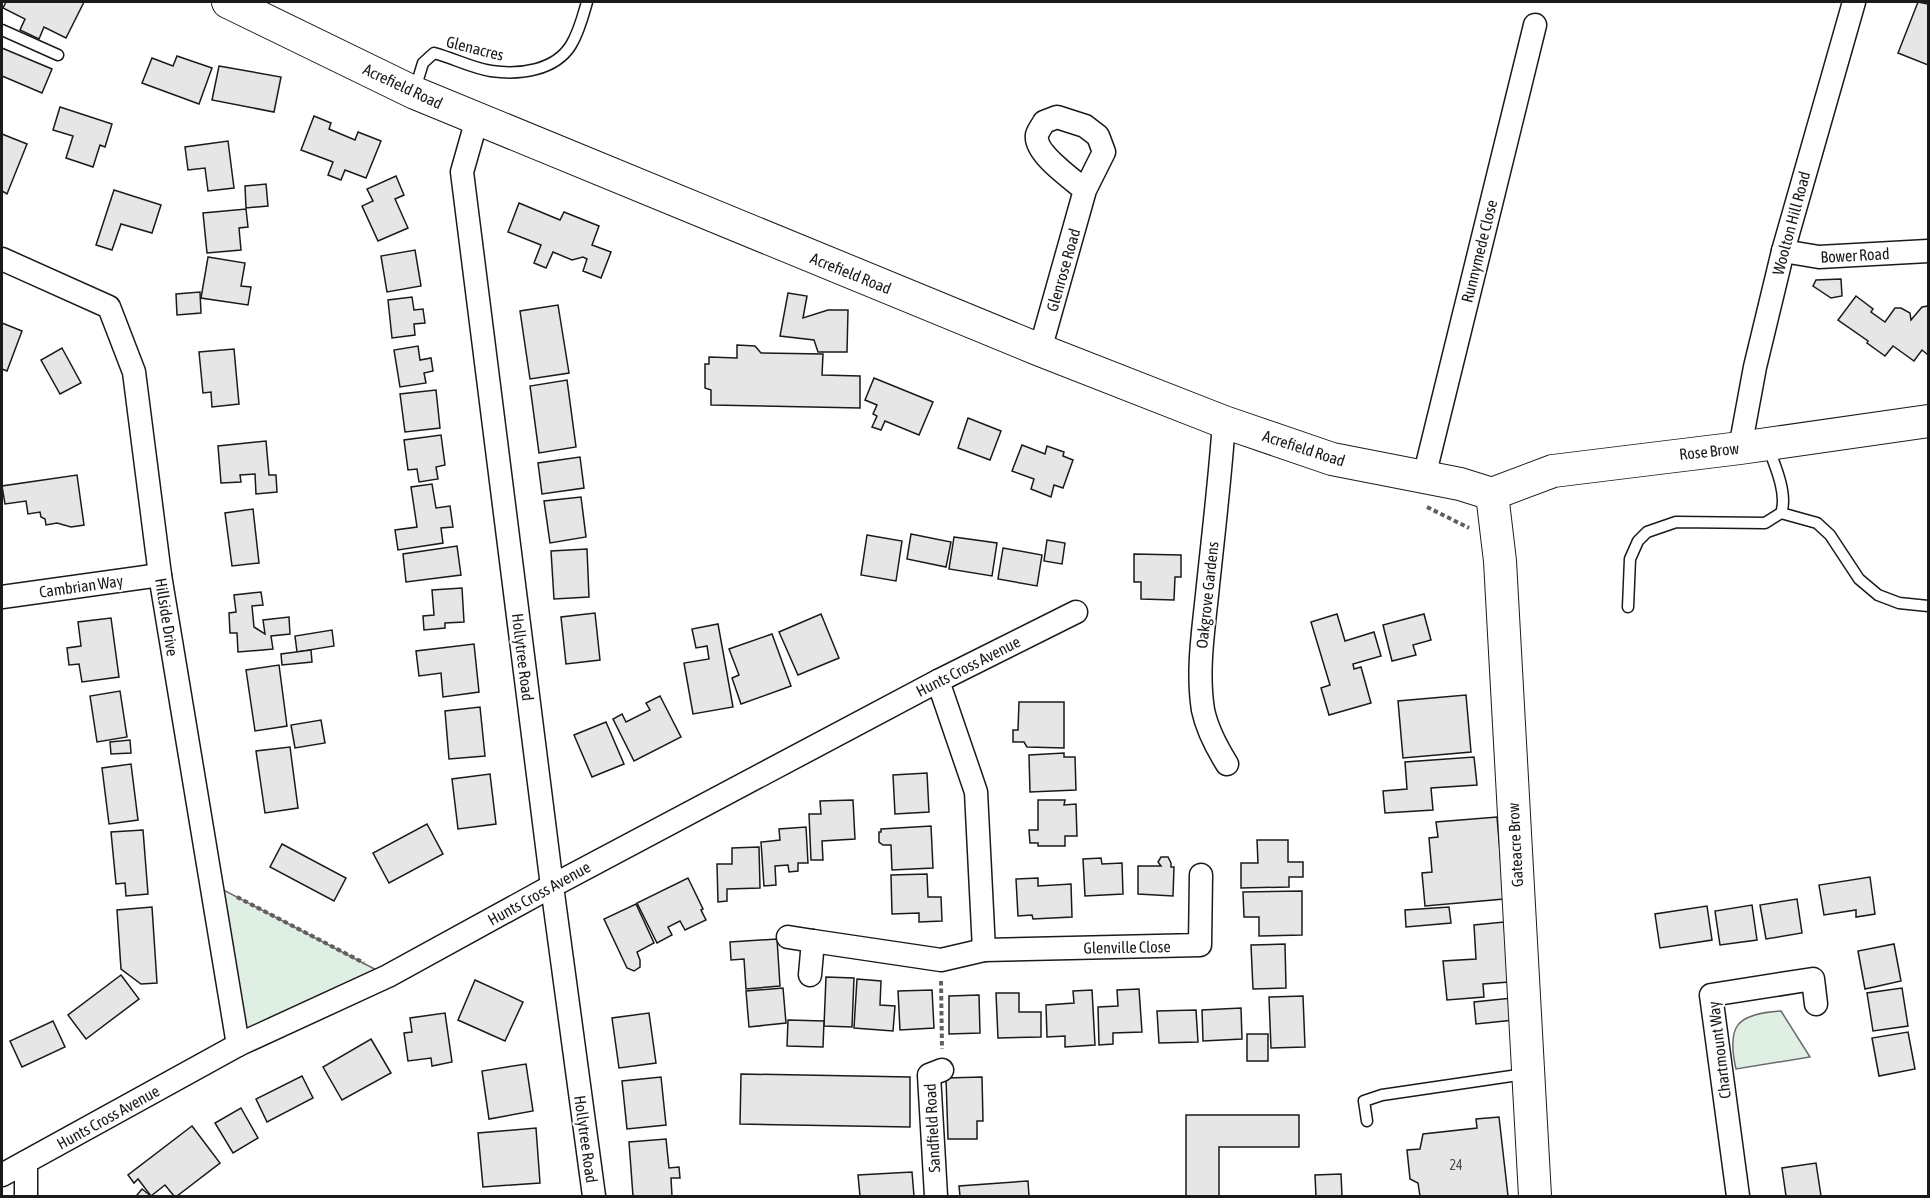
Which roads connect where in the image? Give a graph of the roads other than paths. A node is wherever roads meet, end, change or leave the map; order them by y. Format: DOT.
graph roads {
  1 [pos="228,2"];
  2 [pos="587,2"];
  3 [pos="1854,2"];
  4 [pos="1535,25"];
  5 [pos="2,30"];
  6 [pos="58,56"];
  7 [pos="414,93"];
  8 [pos="477,118"];
  9 [pos="1085,190"];
  10 [pos="1783,251"];
  11 [pos="1929,251"];
  12 [pos="2,259"];
  13 [pos="1040,350"];
  14 [pos="1929,421"];
  15 [pos="1224,422"];
  16 [pos="1754,446"];
  17 [pos="1424,477"];
  18 [pos="1492,494"];
  19 [pos="1781,513"];
  20 [pos="160,575"];
  21 [pos="2,597"];
  22 [pos="1929,606"];
  23 [pos="1628,607"];
  24 [pos="1076,612"];
  25 [pos="938,681"];
  26 [pos="1227,764"];
  27 [pos="1201,875"];
  28 [pos="552,886"];
  29 [pos="788,937"];
  30 [pos="813,941"];
  31 [pos="984,950"];
  32 [pos="810,975"];
  33 [pos="1816,1004"];
  34 [pos="238,1046"];
  35 [pos="942,1070"];
  36 [pos="1528,1074"];
  37 [pos="1367,1121"];
  38 [pos="26,1162"];
  39 [pos="2,1175"];
  40 [pos="26,1197"];
  41 [pos="594,1197"];
  42 [pos="936,1197"];
  43 [pos="1535,1197"];
  44 [pos="1738,1197"];
  1 -- 7 [label="main road, Acrefield Road"];
  2 -- 7 [label="lane, Glenacres"];
  3 -- 10 [label="street, Woolton Hill Road"];
  4 -- 17 [label="street, Runnymede Close"];
  5 -- 6 [label="lane"];
  7 -- 8 [label="main road, Acrefield Road"];
  8 -- 13 [label="main road, Acrefield Road"];
  8 -- 28 [label="street, Hollytree Road"];
  9 -- 13 [label="street, Glenrose Road"];
  10 -- 11 [label="street, Bower Road"];
  10 -- 16 [label="street, Woolton Hill Road"];
  12 -- 20 [label="street, Hillside Drive"];
  13 -- 15 [label="main road, Acrefield Road"];
  14 -- 16 [label="main road, Rose Brow"];
  15 -- 17 [label="main road, Acrefield Road"];
  15 -- 26 [label="street, Oakgrove Gardens"];
  16 -- 18 [label="main road, Rose Brow"];
  16 -- 19 [label="lane"];
  17 -- 18 [label="main road, Acrefield Road"];
  18 -- 36 [label="main road, Gateacre Brow"];
  19 -- 22 [label="lane"];
  19 -- 23 [label="lane"];
  20 -- 21 [label="street, Cambrian Way"];
  20 -- 34 [label="street, Hillside Drive"];
  24 -- 25 [label="street, Hunts Cross Avenue"];
  25 -- 28 [label="street, Hunts Cross Avenue"];
  25 -- 31 [label="street"];
  27 -- 31 [label="street, Glenville Close"];
  28 -- 34 [label="street, Hunts Cross Avenue"];
  28 -- 41 [label="street, Hollytree Road"];
  29 -- 30 [label="street, Glenville Close"];
  30 -- 31 [label="street, Glenville Close"];
  30 -- 32 [label="street"];
  33 -- 44 [label="street, Chartmount Way"];
  34 -- 38 [label="street, Hunts Cross Avenue"];
  35 -- 42 [label="street, Sandfield Road"];
  36 -- 37 [label="lane"];
  36 -- 43 [label="main road, Gateacre Brow"];
  38 -- 39 [label="street, Hunts Cross Avenue"];
  38 -- 40 [label="street"];
}
